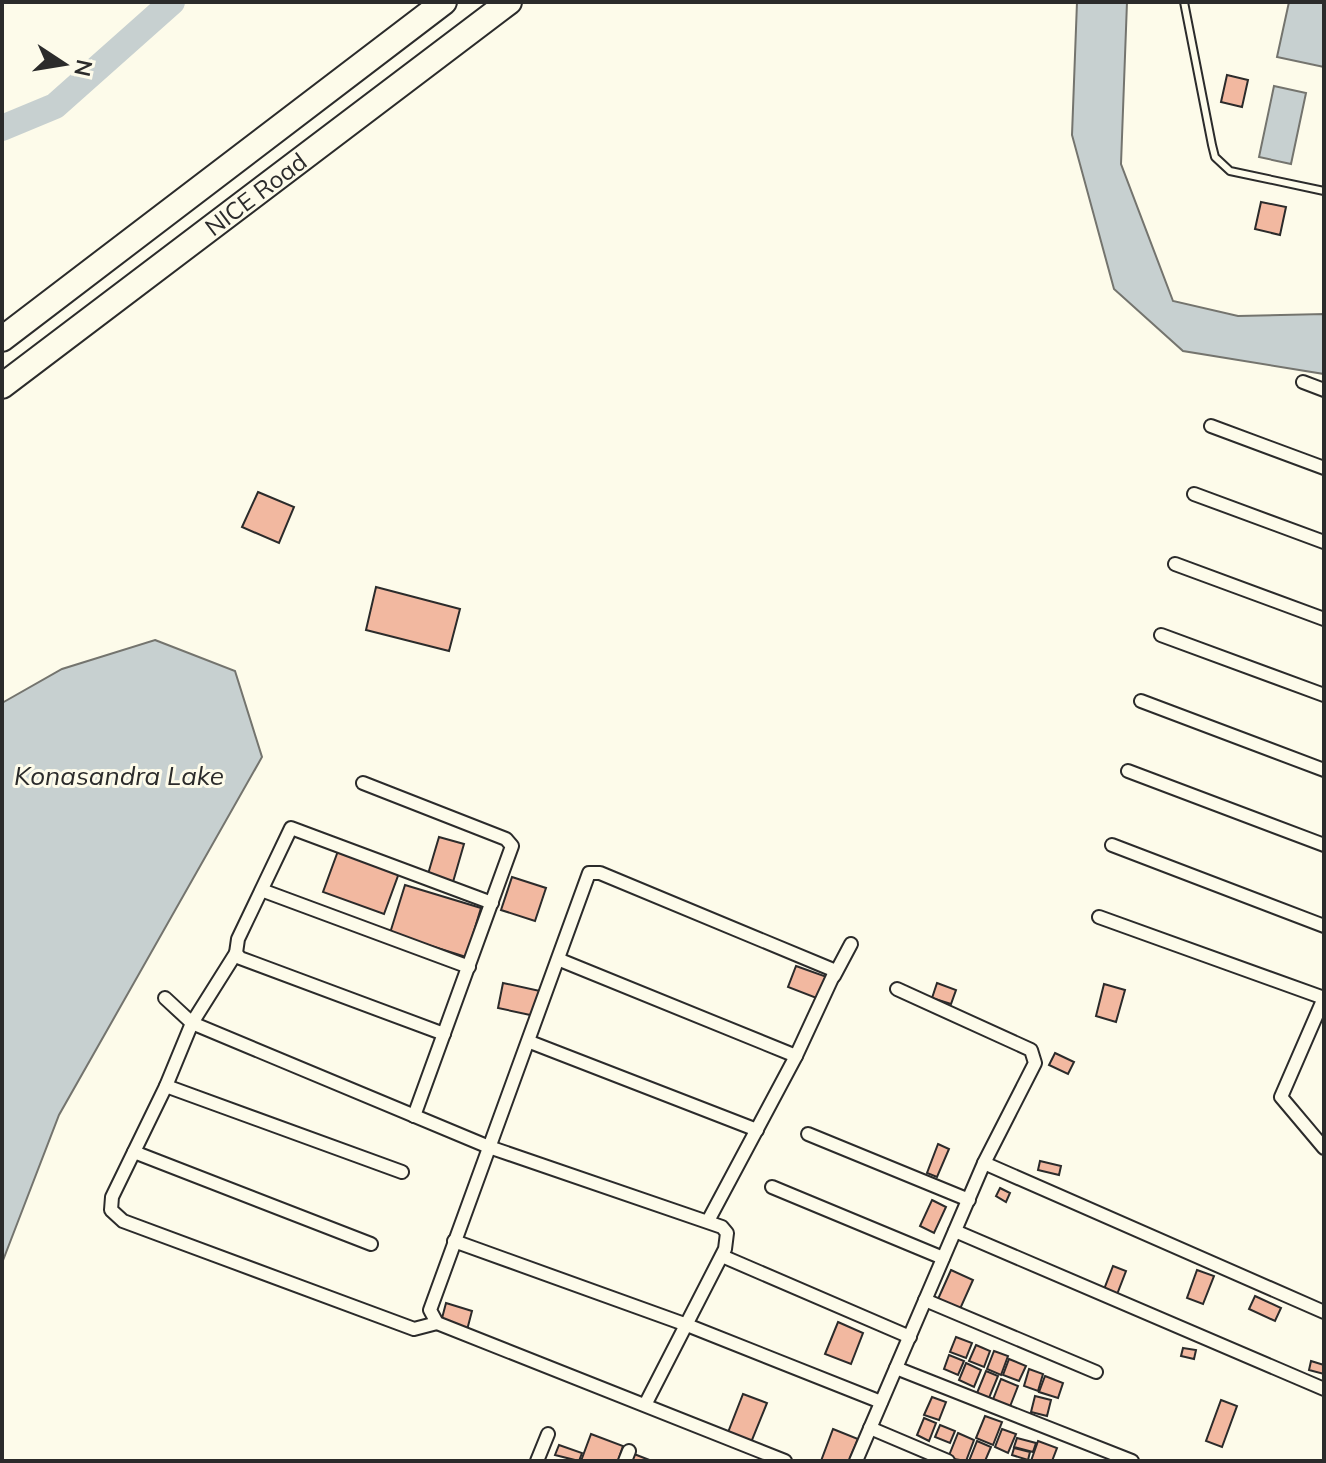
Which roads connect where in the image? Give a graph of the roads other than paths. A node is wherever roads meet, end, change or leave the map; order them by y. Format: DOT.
graph roads {
  1 [pos="444,2"];
  2 [pos="509,2"];
  3 [pos="1184,2"];
  4 [pos="1324,191"];
  5 [pos="2,339"];
  6 [pos="1303,382"];
  7 [pos="2,386"];
  8 [pos="1324,390"];
  9 [pos="1211,426"];
  10 [pos="1324,468"];
  11 [pos="1194,494"];
  12 [pos="1324,542"];
  13 [pos="1175,564"];
  14 [pos="1324,619"];
  15 [pos="1161,635"];
  16 [pos="1324,695"];
  17 [pos="1141,701"];
  18 [pos="1324,770"];
  19 [pos="1128,771"];
  20 [pos="363,783"];
  21 [pos="1112,845"];
  22 [pos="1324,845"];
  23 [pos="264,891"];
  24 [pos="492,903"];
  25 [pos="1099,917"];
  26 [pos="1324,926"];
  27 [pos="851,944"];
  28 [pos="236,953"];
  29 [pos="560,960"];
  30 [pos="469,967"];
  31 [pos="834,976"];
  32 [pos="897,989"];
  33 [pos="165,998"];
  34 [pos="1324,998"];
  35 [pos="192,1023"];
  36 [pos="1311,1027"];
  37 [pos="444,1034"];
  38 [pos="1324,1035"];
  39 [pos="530,1042"];
  40 [pos="796,1056"];
  41 [pos="166,1086"];
  42 [pos="414,1116"];
  43 [pos="757,1130"];
  44 [pos="808,1134"];
  45 [pos="489,1147"];
  46 [pos="1324,1148"];
  47 [pos="134,1152"];
  48 [pos="984,1163"];
  49 [pos="402,1172"];
  50 [pos="772,1187"];
  51 [pos="969,1200"];
  52 [pos="708,1221"];
  53 [pos="955,1231"];
  54 [pos="454,1241"];
  55 [pos="371,1244"];
  56 [pos="722,1256"];
  57 [pos="943,1258"];
  58 [pos="925,1300"];
  59 [pos="1324,1312"];
  60 [pos="437,1323"];
  61 [pos="687,1325"];
  62 [pos="910,1337"];
  63 [pos="896,1368"];
  64 [pos="1096,1372"];
  65 [pos="1324,1389"];
  66 [pos="881,1402"];
  67 [pos="646,1403"];
  68 [pos="870,1428"];
  69 [pos="548,1434"];
  70 [pos="537,1461"];
  71 [pos="785,1461"];
  72 [pos="856,1461"];
  73 [pos="948,1461"];
  74 [pos="1132,1461"];
  1 -- 5 [label="highway, NICE Road"];
  2 -- 7 [label="highway, NICE Road"];
  3 -- 4 [label="lane"];
  6 -- 8 [label="street"];
  9 -- 10 [label="street"];
  11 -- 12 [label="street"];
  13 -- 14 [label="street"];
  15 -- 16 [label="street"];
  17 -- 18 [label="street"];
  19 -- 22 [label="street"];
  20 -- 24 [label="street"];
  21 -- 26 [label="street"];
  23 -- 24 [label="street"];
  23 -- 28 [label="street"];
  23 -- 30 [label="street"];
  24 -- 30 [label="street"];
  25 -- 34 [label="street"];
  27 -- 31 [label="street"];
  28 -- 35 [label="street"];
  28 -- 37 [label="street"];
  29 -- 31 [label="street"];
  29 -- 39 [label="street"];
  29 -- 40 [label="street"];
  30 -- 37 [label="street"];
  31 -- 40 [label="street"];
  32 -- 48 [label="street"];
  33 -- 35 [label="street"];
  34 -- 36 [label="street"];
  35 -- 41 [label="street"];
  35 -- 42 [label="street"];
  36 -- 38 [label="street"];
  36 -- 46 [label="street"];
  37 -- 42 [label="street"];
  39 -- 43 [label="street"];
  39 -- 45 [label="street"];
  40 -- 43 [label="street"];
  41 -- 47 [label="street"];
  41 -- 49 [label="street"];
  42 -- 45 [label="street"];
  43 -- 52 [label="street"];
  44 -- 51 [label="street"];
  45 -- 52 [label="street"];
  45 -- 54 [label="street"];
  47 -- 55 [label="street"];
  47 -- 60 [label="street"];
  48 -- 51 [label="street"];
  48 -- 59 [label="street"];
  50 -- 57 [label="street"];
  51 -- 53 [label="street"];
  52 -- 56 [label="street"];
  53 -- 57 [label="street"];
  53 -- 65 [label="street"];
  54 -- 60 [label="street"];
  54 -- 61 [label="street"];
  56 -- 61 [label="street"];
  56 -- 62 [label="street"];
  57 -- 58 [label="street"];
  58 -- 62 [label="street"];
  58 -- 64 [label="street"];
  60 -- 67 [label="street"];
  61 -- 66 [label="street"];
  61 -- 67 [label="street"];
  62 -- 63 [label="street"];
  63 -- 66 [label="street"];
  63 -- 74 [label="street"];
  66 -- 68 [label="street"];
  67 -- 71 [label="street"];
  68 -- 72 [label="street"];
  68 -- 73 [label="street"];
  69 -- 70 [label="street"];
}
